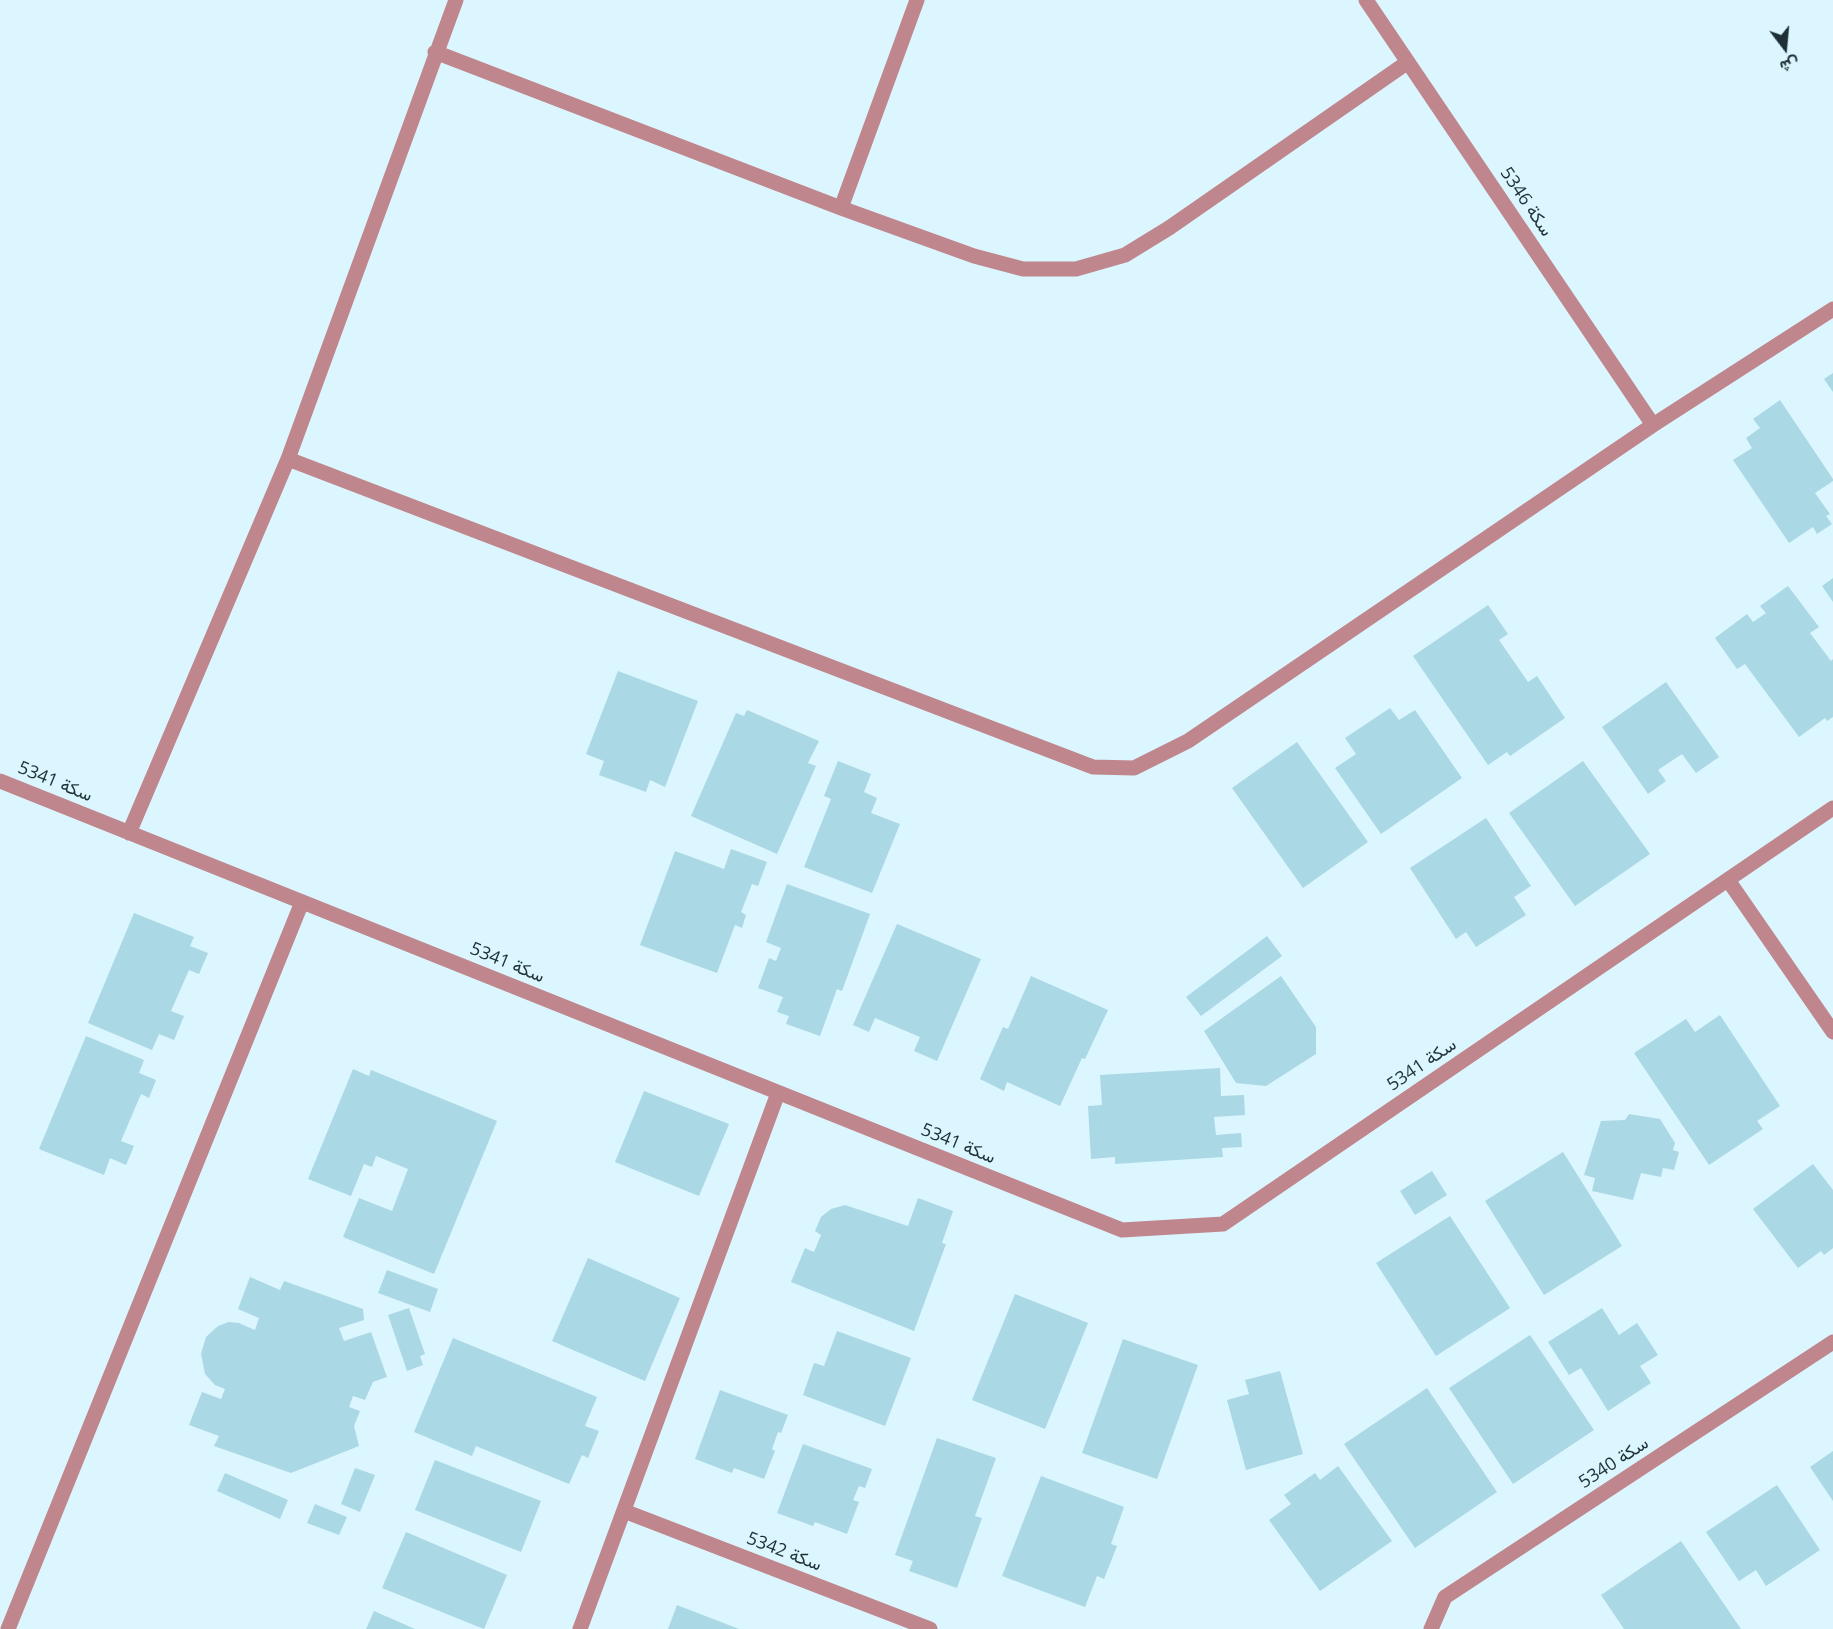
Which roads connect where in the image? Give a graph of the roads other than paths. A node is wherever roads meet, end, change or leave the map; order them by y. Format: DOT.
graph roads {
  1 [pos="456,0"];
  2 [pos="917,0"];
  3 [pos="1366,0"];
  4 [pos="435,52"];
  5 [pos="1408,62"];
  6 [pos="841,207"];
  7 [pos="1833,309"];
  8 [pos="1653,425"];
  9 [pos="288,459"];
  10 [pos="0,781"];
  11 [pos="1833,808"];
  12 [pos="129,833"];
  13 [pos="1728,880"];
  14 [pos="303,902"];
  15 [pos="1833,1032"];
  16 [pos="778,1093"];
  17 [pos="1833,1342"];
  18 [pos="624,1510"];
  19 [pos="8,1629"];
  20 [pos="580,1629"];
  21 [pos="930,1629"];
  22 [pos="1431,1629"];
  1 -- 4 [label="street"];
  2 -- 6 [label="street"];
  3 -- 5 [label="street, سكة 5346"];
  4 -- 6 [label="street"];
  4 -- 9 [label="street"];
  5 -- 6 [label="street"];
  5 -- 8 [label="street, سكة 5346"];
  7 -- 8 [label="street"];
  8 -- 9 [label="street"];
  9 -- 12 [label="street"];
  10 -- 12 [label="street, سكة 5341"];
  11 -- 13 [label="street, سكة 5341"];
  12 -- 14 [label="street, سكة 5341"];
  13 -- 15 [label="street"];
  13 -- 16 [label="street, سكة 5341"];
  14 -- 16 [label="street, سكة 5341"];
  14 -- 19 [label="street"];
  16 -- 18 [label="street"];
  17 -- 22 [label="street, سكة 5340"];
  18 -- 20 [label="street"];
  18 -- 21 [label="street, سكة 5342"];
}
